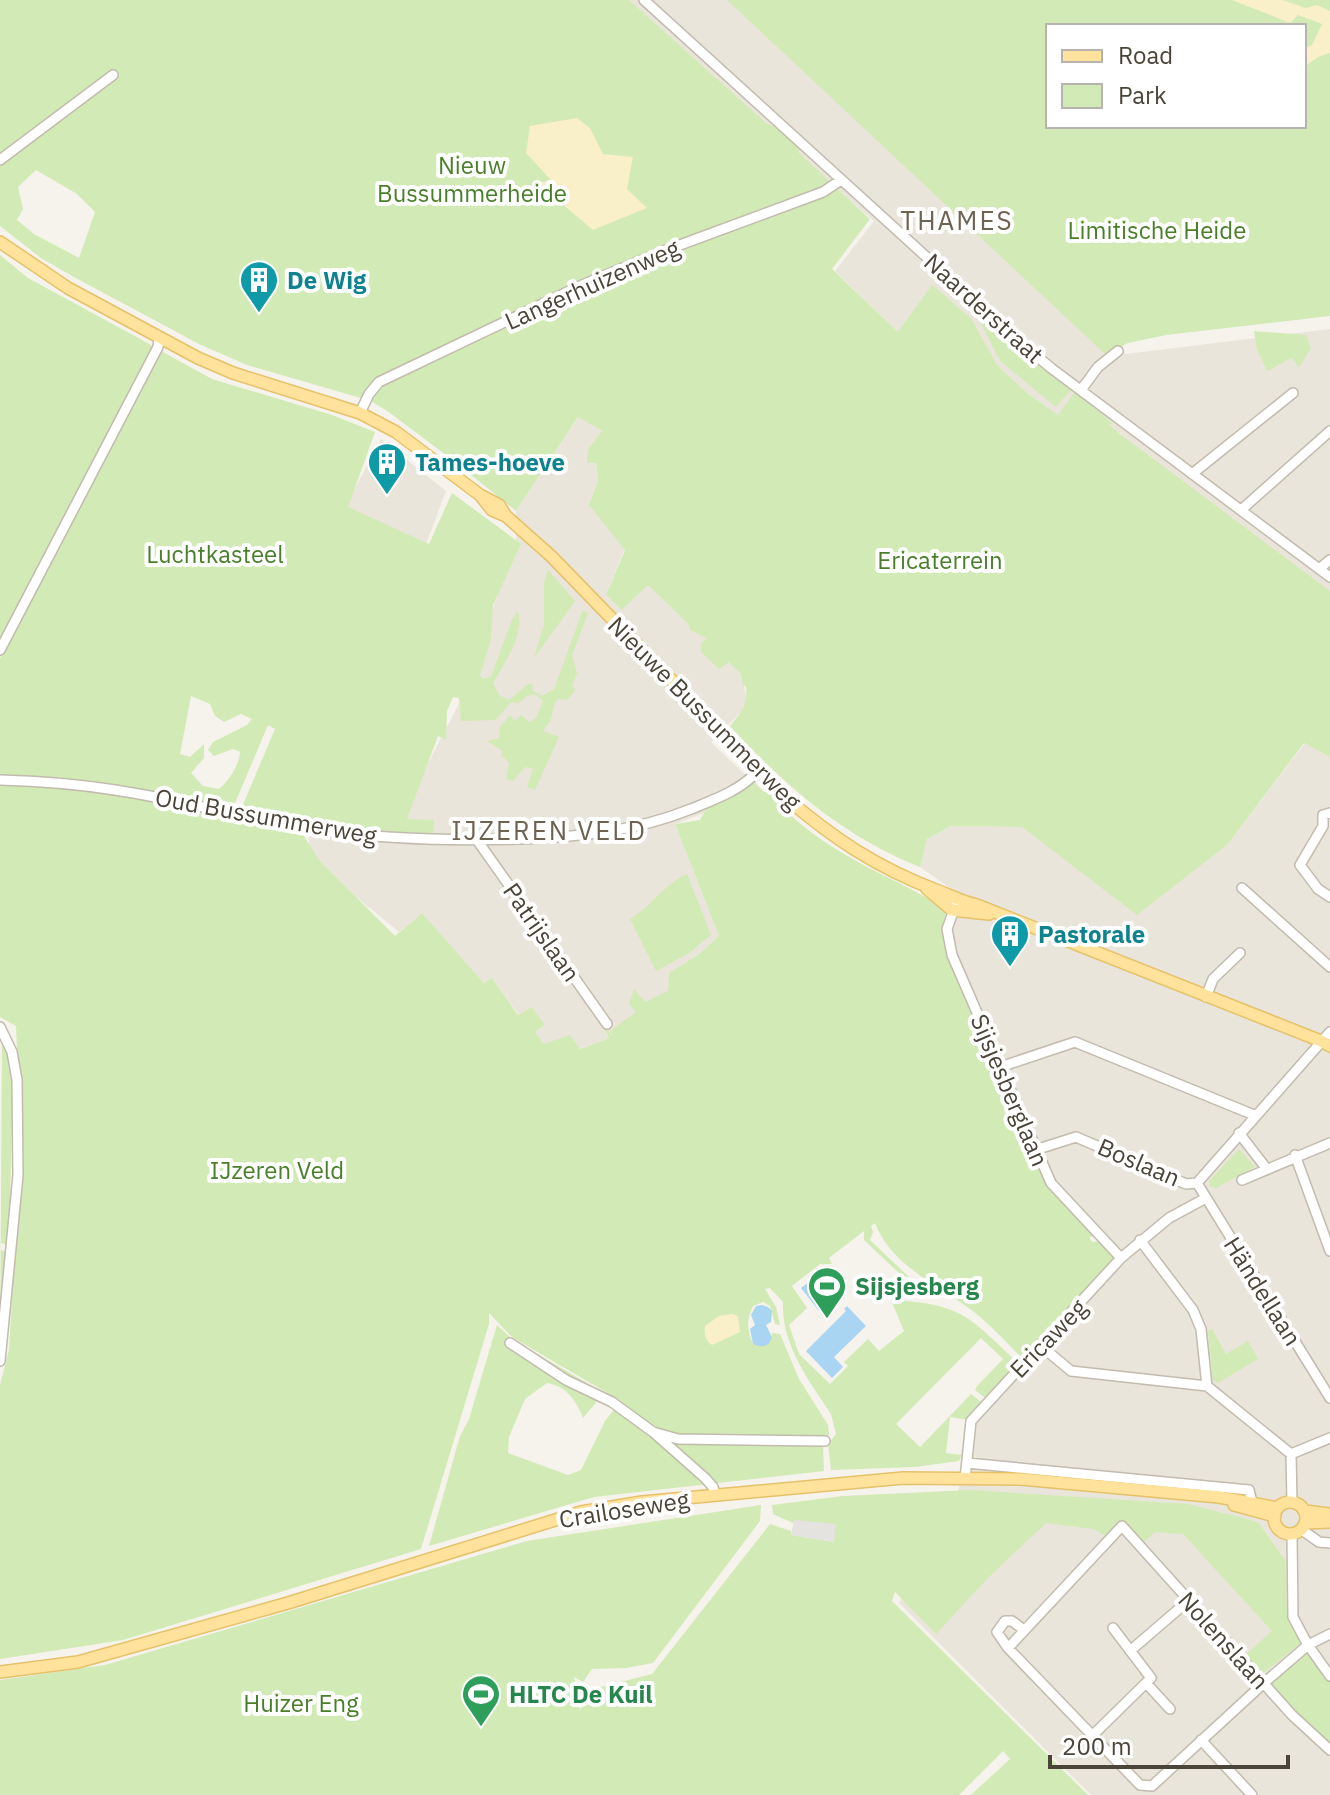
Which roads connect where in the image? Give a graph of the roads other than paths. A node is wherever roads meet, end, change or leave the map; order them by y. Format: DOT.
graph roads {
  1 [pos="644,0"];
  2 [pos="113,75"];
  3 [pos="0,160"];
  4 [pos="841,180"];
  5 [pos="0,242"];
  6 [pos="159,339"];
  7 [pos="1118,351"];
  8 [pos="1081,390"];
  9 [pos="1293,393"];
  10 [pos="360,413"];
  11 [pos="1330,431"];
  12 [pos="1192,474"];
  13 [pos="1241,510"];
  14 [pos="1330,560"];
  15 [pos="1319,569"];
  16 [pos="1330,577"];
  17 [pos="0,650"];
  18 [pos="758,771"];
  19 [pos="0,780"];
  20 [pos="1330,813"];
  21 [pos="1326,827"];
  22 [pos="477,840"];
  23 [pos="1242,888"];
  24 [pos="1330,897"];
  25 [pos="955,905"];
  26 [pos="1240,953"];
  27 [pos="1330,967"];
  28 [pos="1206,997"];
  29 [pos="607,1024"];
  30 [pos="0,1027"];
  31 [pos="1327,1040"];
  32 [pos="1000,1067"];
  33 [pos="1254,1115"];
  34 [pos="1239,1133"];
  35 [pos="1330,1143"];
  36 [pos="1035,1150"];
  37 [pos="1295,1155"];
  38 [pos="1266,1168"];
  39 [pos="1242,1180"];
  40 [pos="1197,1183"];
  41 [pos="1206,1198"];
  42 [pos="1140,1240"];
  43 [pos="1330,1251"];
  44 [pos="1121,1258"];
  45 [pos="510,1343"];
  46 [pos="1040,1345"];
  47 [pos="0,1361"];
  48 [pos="1207,1386"];
  49 [pos="1330,1398"];
  50 [pos="653,1432"];
  51 [pos="1330,1438"];
  52 [pos="825,1441"];
  53 [pos="1291,1454"];
  54 [pos="967,1463"];
  55 [pos="965,1479"];
  56 [pos="715,1495"];
  57 [pos="1292,1503"];
  58 [pos="1253,1507"];
  59 [pos="1276,1512"];
  60 [pos="1330,1514"];
  61 [pos="1330,1522"];
  62 [pos="1301,1525"];
  63 [pos="1330,1543"];
  64 [pos="1188,1601"];
  65 [pos="1113,1628"];
  66 [pos="1024,1630"];
  67 [pos="1330,1634"];
  68 [pos="1308,1645"];
  69 [pos="1008,1648"];
  70 [pos="1130,1651"];
  71 [pos="0,1672"];
  72 [pos="1330,1676"];
  73 [pos="1146,1683"];
  74 [pos="1264,1683"];
  75 [pos="1170,1709"];
  76 [pos="1093,1735"];
  77 [pos="1201,1740"];
  78 [pos="1330,1750"];
  79 [pos="1242,1787"];
  80 [pos="1233,1795"];
  81 [pos="1252,1795"];
  1 -- 4 [label="street, Naarderstraat"];
  2 -- 3 [label="street"];
  4 -- 8 [label="street, Naarderstraat"];
  4 -- 10 [label="street, Langerhuizenweg"];
  5 -- 6 [label="main road, Nieuwe Bussummerweg"];
  6 -- 10 [label="main road, Nieuwe Bussummerweg"];
  6 -- 17 [label="street"];
  7 -- 8 [label="street"];
  8 -- 12 [label="street, Naarderstraat"];
  9 -- 12 [label="street"];
  10 -- 18 [label="main road, Nieuwe Bussummerweg"];
  11 -- 13 [label="street"];
  12 -- 13 [label="street, Naarderstraat"];
  13 -- 15 [label="street, Naarderstraat"];
  14 -- 15 [label="street"];
  15 -- 16 [label="street, Naarderstraat"];
  18 -- 22 [label="street, Oud Bussummerweg"];
  18 -- 25 [label="main road, Nieuwe Bussummerweg"];
  19 -- 22 [label="street, Oud Bussummerweg"];
  20 -- 21 [label="street"];
  21 -- 24 [label="street"];
  22 -- 29 [label="street, Patrijslaan"];
  23 -- 27 [label="street"];
  25 -- 28 [label="main road"];
  25 -- 32 [label="street, Sijsjesberglaan"];
  26 -- 28 [label="street"];
  28 -- 31 [label="main road"];
  30 -- 47 [label="street"];
  31 -- 33 [label="street"];
  32 -- 33 [label="street"];
  32 -- 36 [label="street, Sijsjesberglaan"];
  33 -- 34 [label="street"];
  34 -- 38 [label="street"];
  34 -- 40 [label="street"];
  35 -- 37 [label="street"];
  36 -- 40 [label="street, Boslaan"];
  36 -- 44 [label="street, Sijsjesberglaan"];
  37 -- 38 [label="street"];
  37 -- 43 [label="street"];
  38 -- 39 [label="street"];
  40 -- 41 [label="street, Händellaan"];
  41 -- 42 [label="street, Ericaweg"];
  41 -- 49 [label="street, Händellaan"];
  42 -- 44 [label="street, Ericaweg"];
  42 -- 48 [label="street"];
  44 -- 46 [label="street, Ericaweg"];
  45 -- 50 [label="street"];
  46 -- 48 [label="street"];
  46 -- 54 [label="street, Ericaweg"];
  48 -- 53 [label="street"];
  50 -- 52 [label="street"];
  50 -- 56 [label="street"];
  51 -- 53 [label="street"];
  53 -- 57 [label="street"];
  54 -- 55 [label="street, Ericaweg"];
  54 -- 58 [label="street, Crailoseweg"];
  55 -- 56 [label="main road, Crailoseweg"];
  55 -- 58 [label="main road, Crailoseweg"];
  56 -- 71 [label="main road, Crailoseweg"];
  57 -- 59 [label="main road"];
  57 -- 62 [label="main road"];
  58 -- 59 [label="main road, Crailoseweg"];
  59 -- 62 [label="main road"];
  60 -- 62 [label="main road"];
  61 -- 62 [label="main road"];
  62 -- 63 [label="street"];
  62 -- 68 [label="street"];
  64 -- 66 [label="street, Nolenslaan"];
  64 -- 70 [label="street"];
  64 -- 74 [label="street, Nolenslaan"];
  65 -- 70 [label="street"];
  66 -- 69 [label="street"];
  66 -- 69 [label="street"];
  67 -- 68 [label="street"];
  68 -- 72 [label="street"];
  68 -- 74 [label="street"];
  69 -- 76 [label="street"];
  70 -- 73 [label="street"];
  73 -- 75 [label="street"];
  73 -- 76 [label="street"];
  74 -- 77 [label="street"];
  74 -- 78 [label="street, Nolenslaan"];
  76 -- 77 [label="street"];
  77 -- 79 [label="street"];
  79 -- 80 [label="street"];
  79 -- 81 [label="street"];
}
